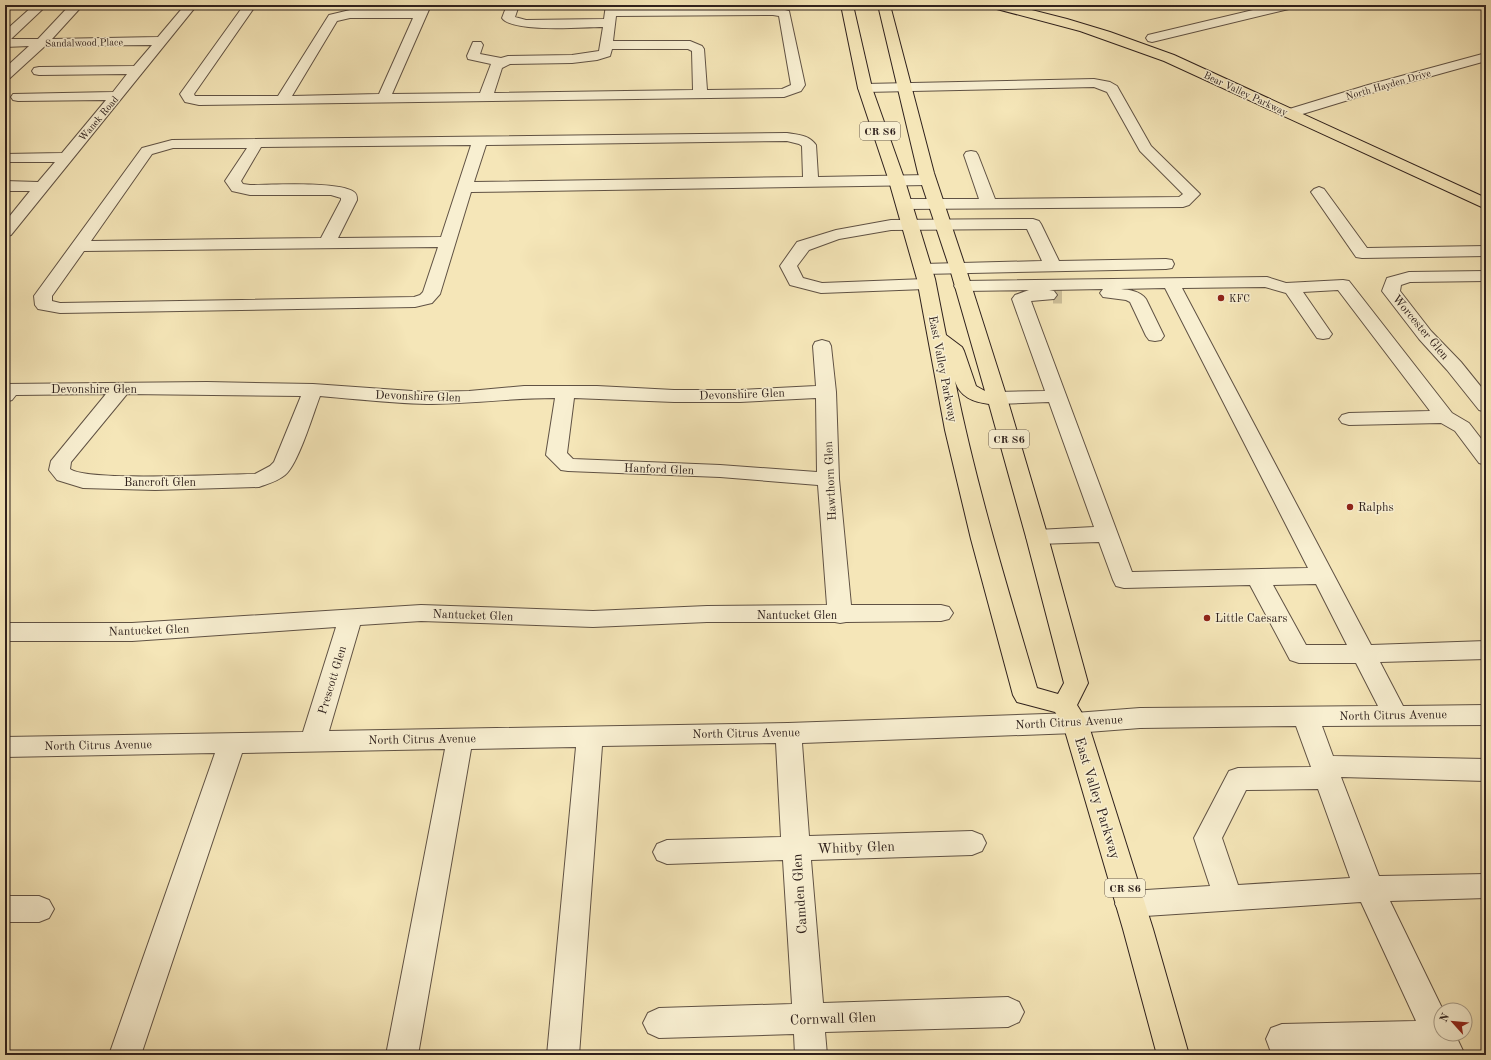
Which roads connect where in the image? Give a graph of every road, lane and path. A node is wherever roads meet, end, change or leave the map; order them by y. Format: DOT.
graph roads {
  1 [pos="41,5"];
  2 [pos="77,5"];
  3 [pos="191,5"];
  4 [pos="250,5"];
  5 [pos="513,5"];
  6 [pos="847,5"];
  7 [pos="884,5"];
  8 [pos="997,5"];
  9 [pos="1041,5"];
  10 [pos="1289,5"];
  11 [pos="423,9"];
  12 [pos="611,14"];
  13 [pos="1152,38"];
  14 [pos="162,41"];
  15 [pos="42,42"];
  16 [pos="6,43"];
  17 [pos="476,45"];
  18 [pos="608,45"];
  19 [pos="1182,50"];
  20 [pos="1486,57"];
  21 [pos="501,62"];
  22 [pos="138,70"];
  23 [pos="39,71"];
  24 [pos="5,75"];
  25 [pos="905,87"];
  26 [pos="865,88"];
  27 [pos="700,94"];
  28 [pos="116,96"];
  29 [pos="18,97"];
  30 [pos="486,97"];
  31 [pos="384,98"];
  32 [pos="282,100"];
  33 [pos="1293,107"];
  34 [pos="1310,108"];
  35 [pos="1326,115"];
  36 [pos="480,140"];
  37 [pos="256,144"];
  38 [pos="971,155"];
  39 [pos="66,157"];
  40 [pos="5,158"];
  41 [pos="928,180"];
  42 [pos="897,181"];
  43 [pos="812,182"];
  44 [pos="5,186"];
  45 [pos="41,187"];
  46 [pos="465,187"];
  47 [pos="1319,192"];
  48 [pos="904,204"];
  49 [pos="936,204"];
  50 [pos="989,204"];
  51 [pos="1486,204"];
  52 [pos="909,225"];
  53 [pos="942,225"];
  54 [pos="5,232"];
  55 [pos="447,242"];
  56 [pos="327,243"];
  57 [pos="78,246"];
  58 [pos="1486,251"];
  59 [pos="1362,253"];
  60 [pos="1166,264"];
  61 [pos="1053,267"];
  62 [pos="1372,268"];
  63 [pos="924,276"];
  64 [pos="1486,276"];
  65 [pos="961,278"];
  66 [pos="1171,283"];
  67 [pos="1291,287"];
  68 [pos="1323,334"];
  69 [pos="1155,336"];
  70 [pos="937,337"];
  71 [pos="822,346"];
  72 [pos="121,389"];
  73 [pos="313,390"];
  74 [pos="8,392"];
  75 [pos="826,392"];
  76 [pos="565,393"];
  77 [pos="1057,396"];
  78 [pos="997,398"];
  79 [pos="1486,406"];
  80 [pos="1445,417"];
  81 [pos="1349,419"];
  82 [pos="1486,459"];
  83 [pos="828,479"];
  84 [pos="1108,534"];
  85 [pos="1037,537"];
  86 [pos="1322,576"];
  87 [pos="1257,577"];
  88 [pos="941,613"];
  89 [pos="840,615"];
  90 [pos="350,619"];
  91 [pos="5,632"];
  92 [pos="1486,650"];
  93 [pos="1364,654"];
  94 [pos="1070,714"];
  95 [pos="1486,714"];
  96 [pos="1305,716"];
  97 [pos="1395,716"];
  98 [pos="788,733"];
  99 [pos="590,736"];
  100 [pos="460,739"];
  101 [pos="313,740"];
  102 [pos="232,743"];
  103 [pos="5,747"];
  104 [pos="1486,770"];
  105 [pos="1326,772"];
  106 [pos="972,843"];
  107 [pos="796,848"];
  108 [pos="667,852"];
  109 [pos="1486,886"];
  110 [pos="1369,889"];
  111 [pos="1228,898"];
  112 [pos="1130,904"];
  113 [pos="5,909"];
  114 [pos="39,909"];
  115 [pos="1008,1012"];
  116 [pos="808,1018"];
  117 [pos="659,1023"];
  118 [pos="1444,1045"];
  119 [pos="125,1055"];
  120 [pos="402,1055"];
  121 [pos="563,1055"];
  122 [pos="811,1055"];
  123 [pos="1173,1055"];
  124 [pos="1288,1055"];
  1 -- 16 [label="street"];
  2 -- 15 [label="street"];
  3 -- 14 [label="street, Wanek Road"];
  4 -- 32 [label="street"];
  5 -- 12 [label="street"];
  6 -- 26 [label="main road, East Valley Parkway / CR S6"];
  7 -- 25 [label="main road, CR S6"];
  8 -- 33 [label="main road, Bear Valley Parkway"];
  9 -- 13 [label="main road"];
  10 -- 13 [label="street"];
  11 -- 31 [label="street"];
  11 -- 32 [label="street"];
  12 -- 18 [label="street"];
  12 -- 27 [label="street"];
  13 -- 19 [label="main road"];
  14 -- 15 [label="street, Sandalwood Place"];
  14 -- 22 [label="street, Wanek Road"];
  15 -- 16 [label="street, Sandalwood Place"];
  15 -- 24 [label="street"];
  17 -- 21 [label="street"];
  18 -- 21 [label="street"];
  18 -- 27 [label="street"];
  20 -- 34 [label="street, North Hayden Drive"];
  21 -- 30 [label="street"];
  22 -- 23 [label="street"];
  22 -- 28 [label="street, Wanek Road"];
  25 -- 26 [label="street"];
  25 -- 41 [label="main road, CR S6"];
  25 -- 50 [label="street"];
  26 -- 42 [label="main road, East Valley Parkway / CR S6"];
  27 -- 30 [label="street"];
  28 -- 29 [label="street"];
  28 -- 39 [label="street, Wanek Road"];
  30 -- 31 [label="street"];
  31 -- 32 [label="street"];
  33 -- 34 [label="street, North Hayden Drive"];
  33 -- 51 [label="main road, Bear Valley Parkway"];
  34 -- 35 [label="main road"];
  36 -- 37 [label="street"];
  36 -- 43 [label="street"];
  36 -- 46 [label="street"];
  37 -- 56 [label="street"];
  37 -- 57 [label="street"];
  38 -- 50 [label="street"];
  39 -- 40 [label="street"];
  39 -- 45 [label="street, Wanek Road"];
  41 -- 42 [label="street"];
  41 -- 49 [label="main road, CR S6"];
  42 -- 43 [label="street"];
  42 -- 48 [label="main road, East Valley Parkway / CR S6"];
  43 -- 46 [label="street"];
  44 -- 45 [label="street"];
  45 -- 54 [label="street, Wanek Road"];
  46 -- 55 [label="street"];
  47 -- 59 [label="street"];
  48 -- 49 [label="street"];
  48 -- 52 [label="main road, East Valley Parkway / CR S6"];
  49 -- 50 [label="street"];
  49 -- 53 [label="main road, CR S6"];
  52 -- 53 [label="street"];
  52 -- 63 [label="main road, East Valley Parkway / CR S6"];
  52 -- 63 [label="street"];
  53 -- 61 [label="street"];
  53 -- 65 [label="main road, CR S6"];
  55 -- 56 [label="street"];
  55 -- 57 [label="street"];
  56 -- 57 [label="street"];
  58 -- 59 [label="street"];
  59 -- 62 [label="street"];
  60 -- 61 [label="street"];
  61 -- 65 [label="street"];
  63 -- 65 [label="street"];
  63 -- 70 [label="main road, East Valley Parkway / CR S6"];
  64 -- 79 [label="street, Worcester Glen"];
  65 -- 66 [label="street"];
  65 -- 78 [label="main road, CR S6"];
  66 -- 67 [label="street"];
  66 -- 86 [label="street"];
  67 -- 68 [label="street"];
  67 -- 80 [label="street"];
  69 -- 77 [label="street"];
  70 -- 78 [label="main road"];
  70 -- 94 [label="main road, East Valley Parkway / CR S6"];
  71 -- 75 [label="street, Hawthorn Glen"];
  72 -- 73 [label="street, Devonshire Glen"];
  72 -- 73 [label="street, Bancroft Glen"];
  72 -- 74 [label="street, Devonshire Glen"];
  73 -- 76 [label="street, Devonshire Glen"];
  75 -- 76 [label="street, Devonshire Glen"];
  75 -- 83 [label="street, Hawthorn Glen"];
  76 -- 83 [label="street, Hanford Glen"];
  77 -- 78 [label="street"];
  77 -- 84 [label="street"];
  78 -- 85 [label="main road, CR S6"];
  80 -- 81 [label="street"];
  80 -- 82 [label="street"];
  83 -- 89 [label="street, Hawthorn Glen"];
  84 -- 85 [label="street"];
  84 -- 87 [label="street"];
  85 -- 94 [label="main road, CR S6"];
  86 -- 87 [label="street"];
  86 -- 93 [label="street"];
  87 -- 93 [label="street"];
  88 -- 89 [label="street, Nantucket Glen"];
  89 -- 90 [label="street, Nantucket Glen"];
  90 -- 91 [label="street, Nantucket Glen"];
  90 -- 101 [label="street, Prescott Glen"];
  92 -- 93 [label="street"];
  93 -- 97 [label="street"];
  94 -- 96 [label="street, North Citrus Avenue"];
  94 -- 98 [label="street, North Citrus Avenue"];
  94 -- 112 [label="main road, East Valley Parkway / CR S6"];
  95 -- 97 [label="street, North Citrus Avenue"];
  96 -- 97 [label="street, North Citrus Avenue"];
  96 -- 105 [label="street"];
  98 -- 99 [label="street, North Citrus Avenue"];
  98 -- 107 [label="street, Camden Glen"];
  99 -- 100 [label="street, North Citrus Avenue"];
  99 -- 121 [label="street"];
  100 -- 101 [label="street, North Citrus Avenue"];
  100 -- 120 [label="street"];
  101 -- 102 [label="street, North Citrus Avenue"];
  102 -- 103 [label="street, North Citrus Avenue"];
  102 -- 119 [label="street"];
  104 -- 105 [label="street"];
  105 -- 110 [label="street"];
  105 -- 111 [label="street"];
  106 -- 107 [label="street, Whitby Glen"];
  107 -- 108 [label="street, Whitby Glen"];
  107 -- 116 [label="street, Camden Glen"];
  109 -- 110 [label="street"];
  110 -- 111 [label="street"];
  110 -- 118 [label="street"];
  111 -- 112 [label="street"];
  112 -- 123 [label="main road, East Valley Parkway / CR S6"];
  113 -- 114 [label="street"];
  115 -- 116 [label="street, Cornwall Glen"];
  116 -- 117 [label="street, Cornwall Glen"];
  116 -- 122 [label="street, Camden Glen"];
  118 -- 124 [label="street"];
}
